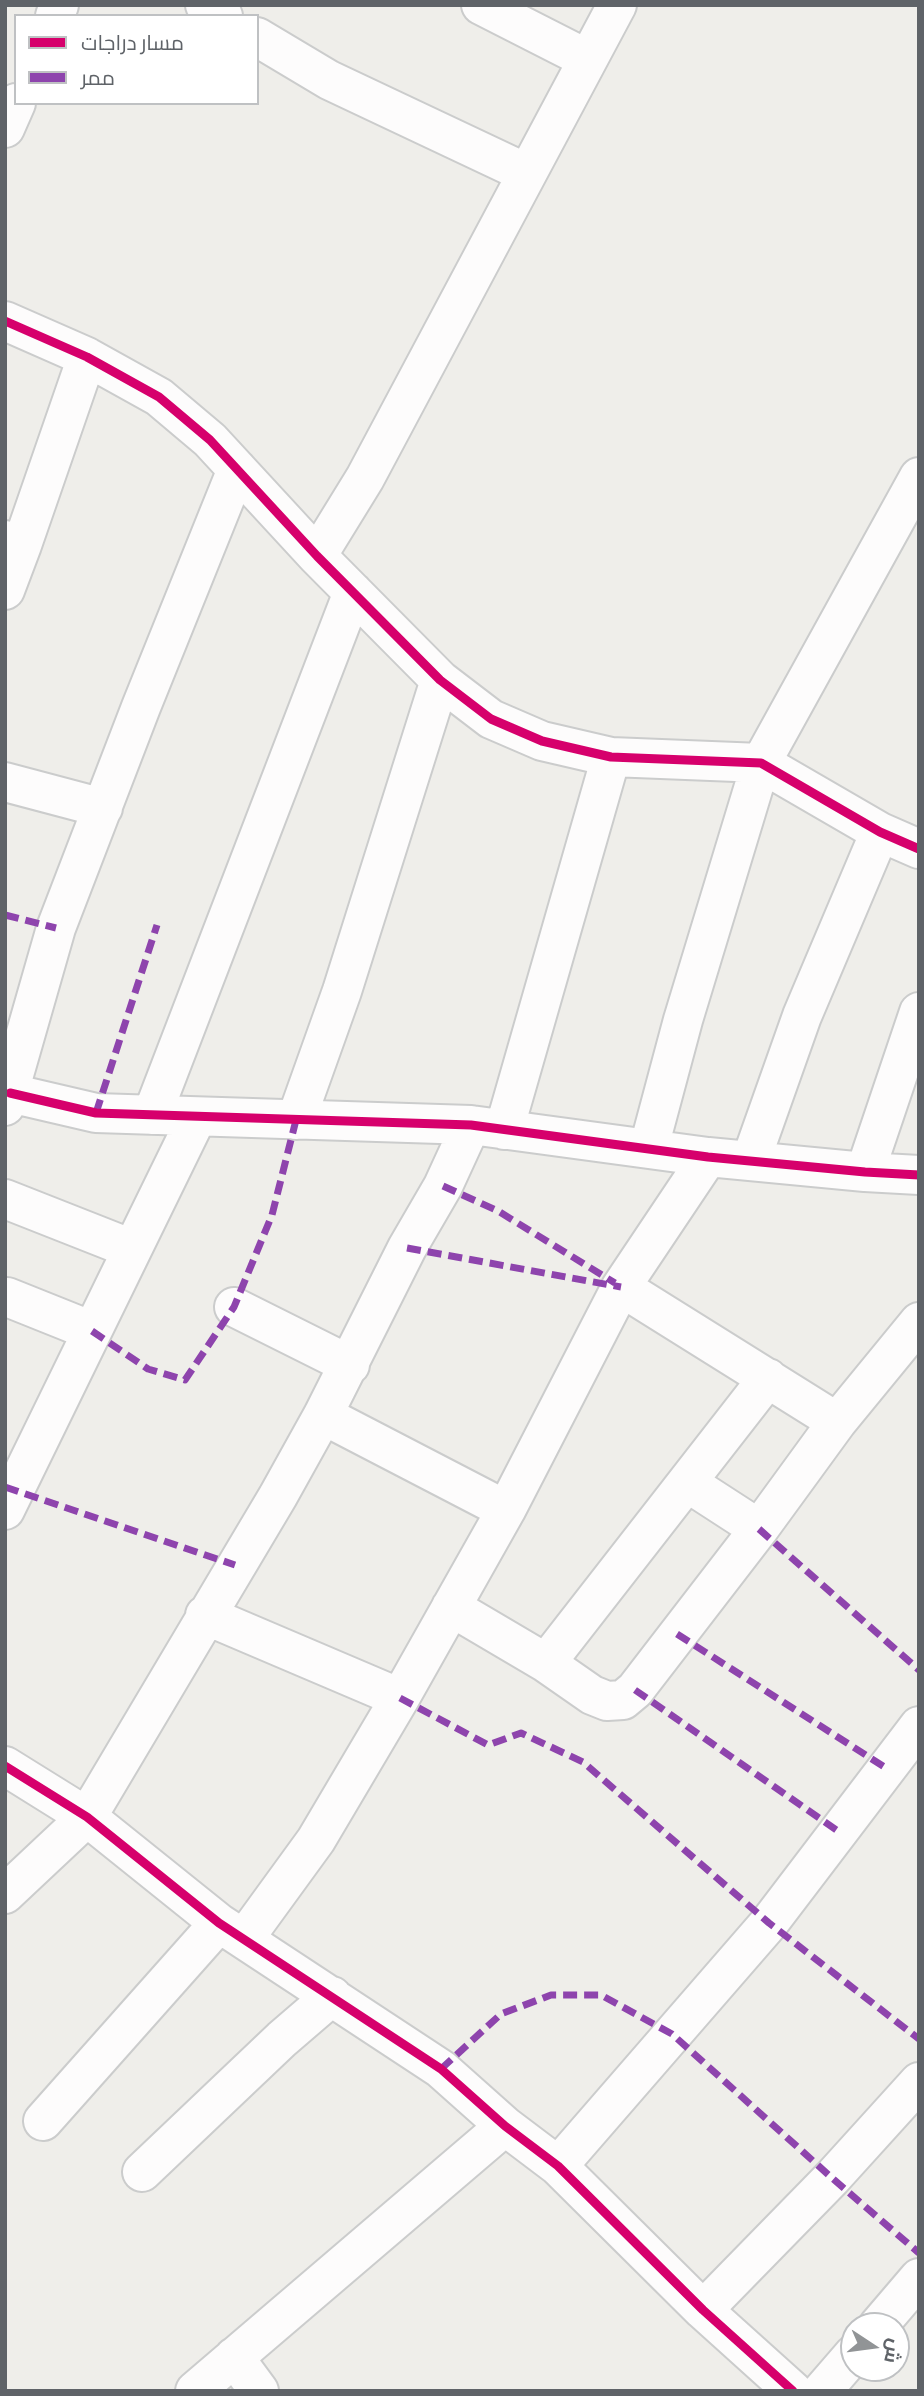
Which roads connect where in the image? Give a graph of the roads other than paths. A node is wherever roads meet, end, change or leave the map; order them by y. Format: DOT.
graph roads {
  1 [pos="481,5"];
  2 [pos="617,5"];
  3 [pos="259,38"];
  4 [pos="587,59"];
  5 [pos="15,105"];
  6 [pos="5,128"];
  7 [pos="526,173"];
  8 [pos="5,321"];
  9 [pos="87,357"];
  10 [pos="237,469"];
  11 [pos="919,477"];
  12 [pos="14,542"];
  13 [pos="317,556"];
  14 [pos="5,590"];
  15 [pos="353,592"];
  16 [pos="440,680"];
  17 [pos="611,757"];
  18 [pos="761,763"];
  19 [pos="5,782"];
  20 [pos="103,808"];
  21 [pos="880,832"];
  22 [pos="919,849"];
  23 [pos="919,1012"];
  24 [pos="7,1100"];
  25 [pos="152,1115"];
  26 [pos="197,1117"];
  27 [pos="296,1119"];
  28 [pos="488,1128"];
  29 [pos="649,1147"];
  30 [pos="708,1157"];
  31 [pos="751,1160"];
  32 [pos="865,1172"];
  33 [pos="919,1175"];
  34 [pos="5,1199"];
  35 [pos="132,1249"];
  36 [pos="621,1287"];
  37 [pos="7,1297"];
  38 [pos="233,1307"];
  39 [pos="919,1322"];
  40 [pos="92,1331"];
  41 [pos="350,1365"];
  42 [pos="768,1378"];
  43 [pos="323,1415"];
  44 [pos="837,1422"];
  45 [pos="688,1483"];
  46 [pos="5,1510"];
  47 [pos="506,1510"];
  48 [pos="759,1529"];
  49 [pos="452,1607"];
  50 [pos="205,1615"];
  51 [pos="546,1663"];
  52 [pos="400,1698"];
  53 [pos="919,1727"];
  54 [pos="5,1766"];
  55 [pos="87,1817"];
  56 [pos="5,1894"];
  57 [pos="231,1931"];
  58 [pos="332,1996"];
  59 [pos="919,2082"];
  60 [pos="43,2121"];
  61 [pos="505,2126"];
  62 [pos="558,2166"];
  63 [pos="142,2172"];
  64 [pos="919,2278"];
  65 [pos="703,2310"];
  66 [pos="890,2312"];
  67 [pos="234,2357"];
  68 [pos="840,2370"];
  69 [pos="195,2391"];
  70 [pos="260,2391"];
  71 [pos="793,2391"];
  72 [pos="822,2391"];
  1 -- 4 [label="street"];
  2 -- 4 [label="street"];
  3 -- 7 [label="street"];
  4 -- 7 [label="street"];
  5 -- 6 [label="street"];
  7 -- 13 [label="street"];
  8 -- 9 [label="street"];
  9 -- 10 [label="street"];
  9 -- 12 [label="street"];
  10 -- 13 [label="street"];
  10 -- 20 [label="street"];
  11 -- 18 [label="street"];
  12 -- 14 [label="street"];
  13 -- 15 [label="street"];
  15 -- 16 [label="street"];
  15 -- 25 [label="street"];
  16 -- 17 [label="street"];
  16 -- 27 [label="street"];
  17 -- 18 [label="street"];
  17 -- 28 [label="street"];
  18 -- 21 [label="street"];
  18 -- 29 [label="street"];
  19 -- 20 [label="street"];
  20 -- 24 [label="street"];
  21 -- 22 [label="street"];
  21 -- 31 [label="street"];
  23 -- 32 [label="street"];
  24 -- 25 [label="street"];
  25 -- 26 [label="street"];
  26 -- 27 [label="street"];
  26 -- 35 [label="street"];
  27 -- 28 [label="street"];
  28 -- 29 [label="street"];
  28 -- 41 [label="street"];
  29 -- 30 [label="street"];
  30 -- 31 [label="street"];
  30 -- 36 [label="street"];
  31 -- 32 [label="street"];
  32 -- 33 [label="street"];
  34 -- 35 [label="street"];
  35 -- 40 [label="street"];
  36 -- 42 [label="street"];
  36 -- 47 [label="street"];
  37 -- 40 [label="street"];
  38 -- 41 [label="street"];
  39 -- 44 [label="street"];
  40 -- 46 [label="street"];
  41 -- 43 [label="street"];
  42 -- 44 [label="street"];
  42 -- 45 [label="street"];
  43 -- 47 [label="street"];
  43 -- 50 [label="street"];
  44 -- 48 [label="street"];
  45 -- 48 [label="street"];
  45 -- 51 [label="street"];
  47 -- 49 [label="street"];
  48 -- 51 [label="street"];
  49 -- 51 [label="street"];
  49 -- 52 [label="street"];
  50 -- 52 [label="street"];
  50 -- 55 [label="street"];
  52 -- 57 [label="street"];
  53 -- 62 [label="street"];
  54 -- 55 [label="street"];
  55 -- 56 [label="street"];
  55 -- 57 [label="street"];
  57 -- 58 [label="street"];
  57 -- 60 [label="street"];
  58 -- 61 [label="street"];
  58 -- 63 [label="street"];
  59 -- 65 [label="street"];
  61 -- 62 [label="street"];
  61 -- 67 [label="street"];
  62 -- 65 [label="street"];
  64 -- 66 [label="street"];
  65 -- 71 [label="street"];
  67 -- 69 [label="street"];
  67 -- 70 [label="street"];
  68 -- 72 [label="street"];
}
